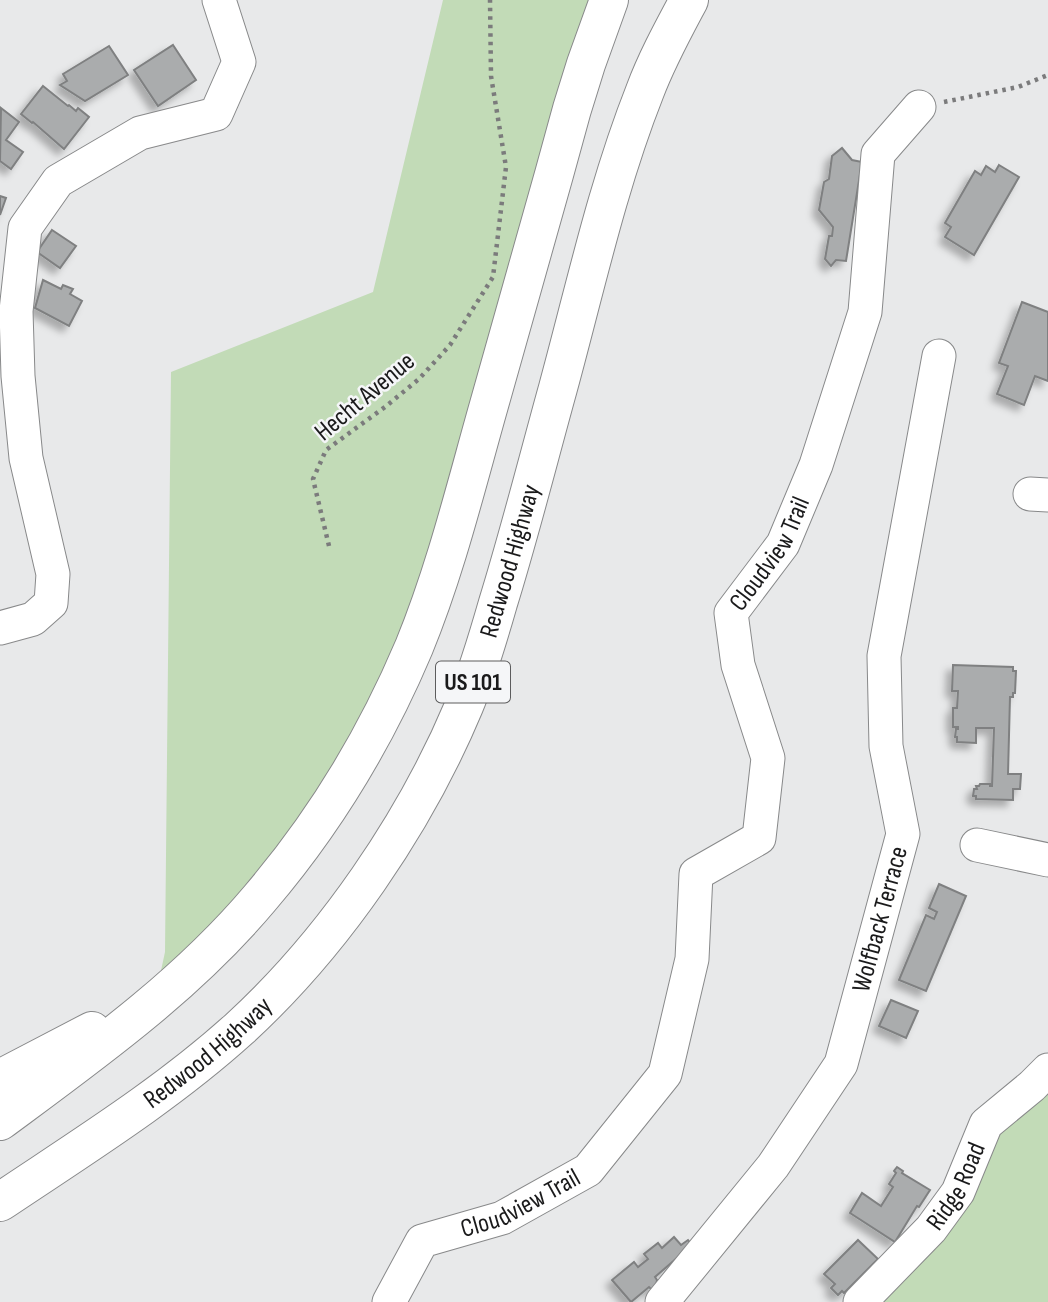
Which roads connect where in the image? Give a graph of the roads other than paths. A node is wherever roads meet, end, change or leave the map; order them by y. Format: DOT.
graph roads {
  1 [pos="219,0"];
  2 [pos="609,0"];
  3 [pos="689,0"];
  4 [pos="919,107"];
  5 [pos="939,356"];
  6 [pos="0,628"];
  7 [pos="977,845"];
  8 [pos="1048,860"];
  9 [pos="154,1003"];
  10 [pos="1048,1070"];
  11 [pos="0,1079"];
  12 [pos="0,1121"];
  13 [pos="0,1202"];
  14 [pos="389,1302"];
  15 [pos="662,1302"];
  16 [pos="860,1302"];
  1 -- 6 [label="street"];
  2 -- 9 [label="highway, US 101"];
  3 -- 13 [label="highway, Redwood Highway / US 101"];
  4 -- 14 [label="street, Cloudview Trail"];
  5 -- 15 [label="street, Wolfback Terrace"];
  7 -- 8 [label="street"];
  9 -- 11 [label="highway"];
  9 -- 12 [label="highway, US 101"];
  10 -- 16 [label="street, Ridge Road"];
}
